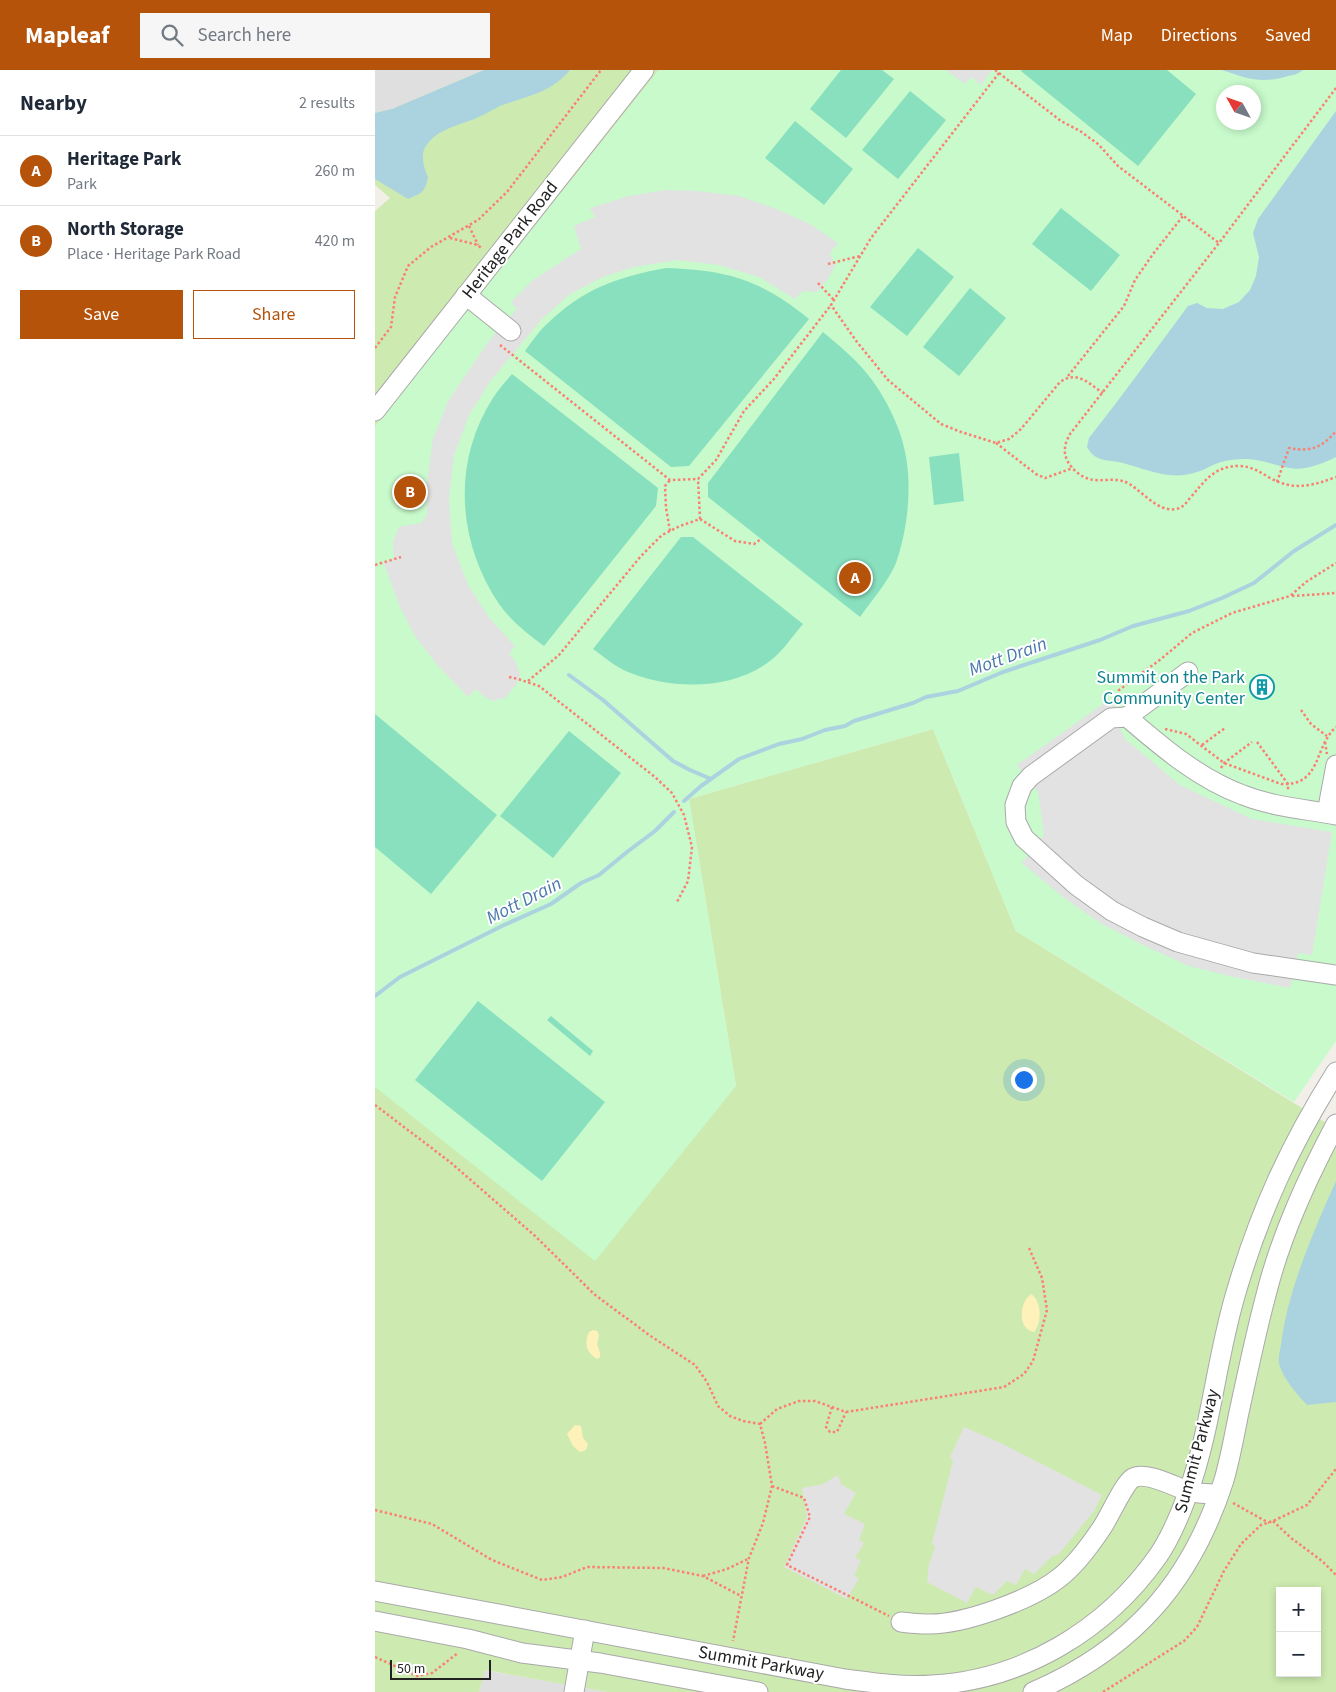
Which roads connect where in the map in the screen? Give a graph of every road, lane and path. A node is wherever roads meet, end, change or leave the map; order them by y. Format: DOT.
graph roads {
  1 [pos="601,70"];
  2 [pos="644,70"];
  3 [pos="995,70"];
  4 [pos="999,73"];
  5 [pos="1336,88"];
  6 [pos="1183,216"];
  7 [pos="469,226"];
  8 [pos="449,238"];
  9 [pos="1219,243"];
  10 [pos="478,245"];
  11 [pos="861,256"];
  12 [pos="495,259"];
  13 [pos="828,264"];
  14 [pos="818,283"];
  15 [pos="466,295"];
  16 [pos="834,300"];
  17 [pos="831,305"];
  18 [pos="505,338"];
  19 [pos="375,348"];
  20 [pos="1067,377"];
  21 [pos="1103,393"];
  22 [pos="375,411"];
  23 [pos="1336,431"];
  24 [pos="996,443"];
  25 [pos="1073,468"];
  26 [pos="1336,477"];
  27 [pos="698,479"];
  28 [pos="670,480"];
  29 [pos="1277,482"];
  30 [pos="700,519"];
  31 [pos="670,531"];
  32 [pos="761,539"];
  33 [pos="401,557"];
  34 [pos="1336,563"];
  35 [pos="375,565"];
  36 [pos="1336,593"];
  37 [pos="1290,596"];
  38 [pos="1188,672"];
  39 [pos="509,678"];
  40 [pos="527,682"];
  41 [pos="1301,710"];
  42 [pos="1130,714"];
  43 [pos="1336,726"];
  44 [pos="1157,728"];
  45 [pos="1225,728"];
  46 [pos="1327,736"];
  47 [pos="1325,740"];
  48 [pos="1252,742"];
  49 [pos="1257,742"];
  50 [pos="1202,745"];
  51 [pos="1224,763"];
  52 [pos="1332,763"];
  53 [pos="1288,784"];
  54 [pos="1288,797"];
  55 [pos="1332,814"];
  56 [pos="677,902"];
  57 [pos="1336,975"];
  58 [pos="1336,1072"];
  59 [pos="375,1105"];
  60 [pos="1336,1124"];
  61 [pos="1029,1248"];
  62 [pos="832,1407"];
  63 [pos="846,1412"];
  64 [pos="760,1424"];
  65 [pos="1336,1469"];
  66 [pos="772,1486"];
  67 [pos="1189,1491"];
  68 [pos="1218,1495"];
  69 [pos="375,1510"];
  70 [pos="1273,1522"];
  71 [pos="1269,1523"];
  72 [pos="749,1558"];
  73 [pos="1336,1575"];
  74 [pos="703,1576"];
  75 [pos="375,1591"];
  76 [pos="741,1596"];
  77 [pos="375,1622"];
  78 [pos="901,1622"];
  79 [pos="585,1630"];
  80 [pos="732,1644"];
  81 [pos="580,1661"];
  82 [pos="574,1692"];
  83 [pos="758,1692"];
  84 [pos="1033,1692"];
  85 [pos="1103,1692"];
  1 -- 7 [label="path"];
  2 -- 12 [label="street, Heritage Park Road"];
  3 -- 4 [label="path"];
  4 -- 6 [label="path"];
  4 -- 11 [label="path"];
  5 -- 9 [label="path"];
  6 -- 9 [label="path"];
  6 -- 20 [label="path"];
  7 -- 8 [label="path"];
  7 -- 10 [label="path"];
  8 -- 10 [label="path"];
  8 -- 19 [label="path"];
  9 -- 21 [label="path"];
  10 -- 12 [label="path"];
  11 -- 13 [label="path"];
  11 -- 16 [label="path"];
  12 -- 15 [label="street, Heritage Park Road"];
  14 -- 16 [label="path"];
  15 -- 18 [label="street"];
  15 -- 22 [label="street, Heritage Park Road"];
  16 -- 17 [label="path"];
  17 -- 24 [label="path"];
  17 -- 27 [label="path"];
  18 -- 28 [label="path"];
  20 -- 21 [label="path"];
  20 -- 24 [label="path"];
  21 -- 25 [label="path"];
  23 -- 29 [label="path"];
  24 -- 25 [label="path"];
  25 -- 29 [label="path"];
  26 -- 29 [label="path"];
  27 -- 28 [label="path"];
  27 -- 30 [label="path"];
  28 -- 31 [label="path"];
  30 -- 31 [label="path"];
  30 -- 32 [label="path"];
  31 -- 40 [label="path"];
  33 -- 35 [label="path"];
  34 -- 37 [label="path"];
  36 -- 37 [label="path"];
  37 -- 42 [label="path"];
  38 -- 42 [label="street"];
  39 -- 40 [label="path"];
  40 -- 56 [label="path"];
  41 -- 46 [label="path"];
  42 -- 55 [label="street"];
  42 -- 57 [label="street"];
  43 -- 46 [label="path"];
  44 -- 50 [label="path"];
  45 -- 50 [label="path"];
  46 -- 47 [label="path"];
  47 -- 52 [label="path"];
  47 -- 53 [label="path"];
  48 -- 51 [label="path"];
  49 -- 53 [label="path"];
  50 -- 51 [label="path"];
  51 -- 53 [label="path"];
  52 -- 55 [label="street"];
  53 -- 54 [label="path"];
  58 -- 67 [label="street, Summit Parkway"];
  59 -- 64 [label="path"];
  60 -- 68 [label="street, Summit Parkway"];
  61 -- 63 [label="path"];
  62 -- 63 [label="path"];
  62 -- 63 [label="path"];
  62 -- 64 [label="path"];
  64 -- 66 [label="path"];
  65 -- 70 [label="path"];
  66 -- 72 [label="path"];
  66 -- 78 [label="path"];
  67 -- 68 [label="street"];
  67 -- 78 [label="street"];
  67 -- 79 [label="street, Summit Parkway"];
  68 -- 71 [label="path"];
  68 -- 84 [label="street, Summit Parkway"];
  69 -- 74 [label="path"];
  70 -- 71 [label="path"];
  70 -- 73 [label="path"];
  71 -- 85 [label="path"];
  72 -- 74 [label="path"];
  72 -- 76 [label="path"];
  74 -- 76 [label="path"];
  75 -- 79 [label="street, Summit Parkway"];
  76 -- 80 [label="path"];
  77 -- 81 [label="street, Summit Parkway"];
  79 -- 81 [label="street"];
  81 -- 82 [label="street"];
  81 -- 83 [label="street, Summit Parkway"];
}
